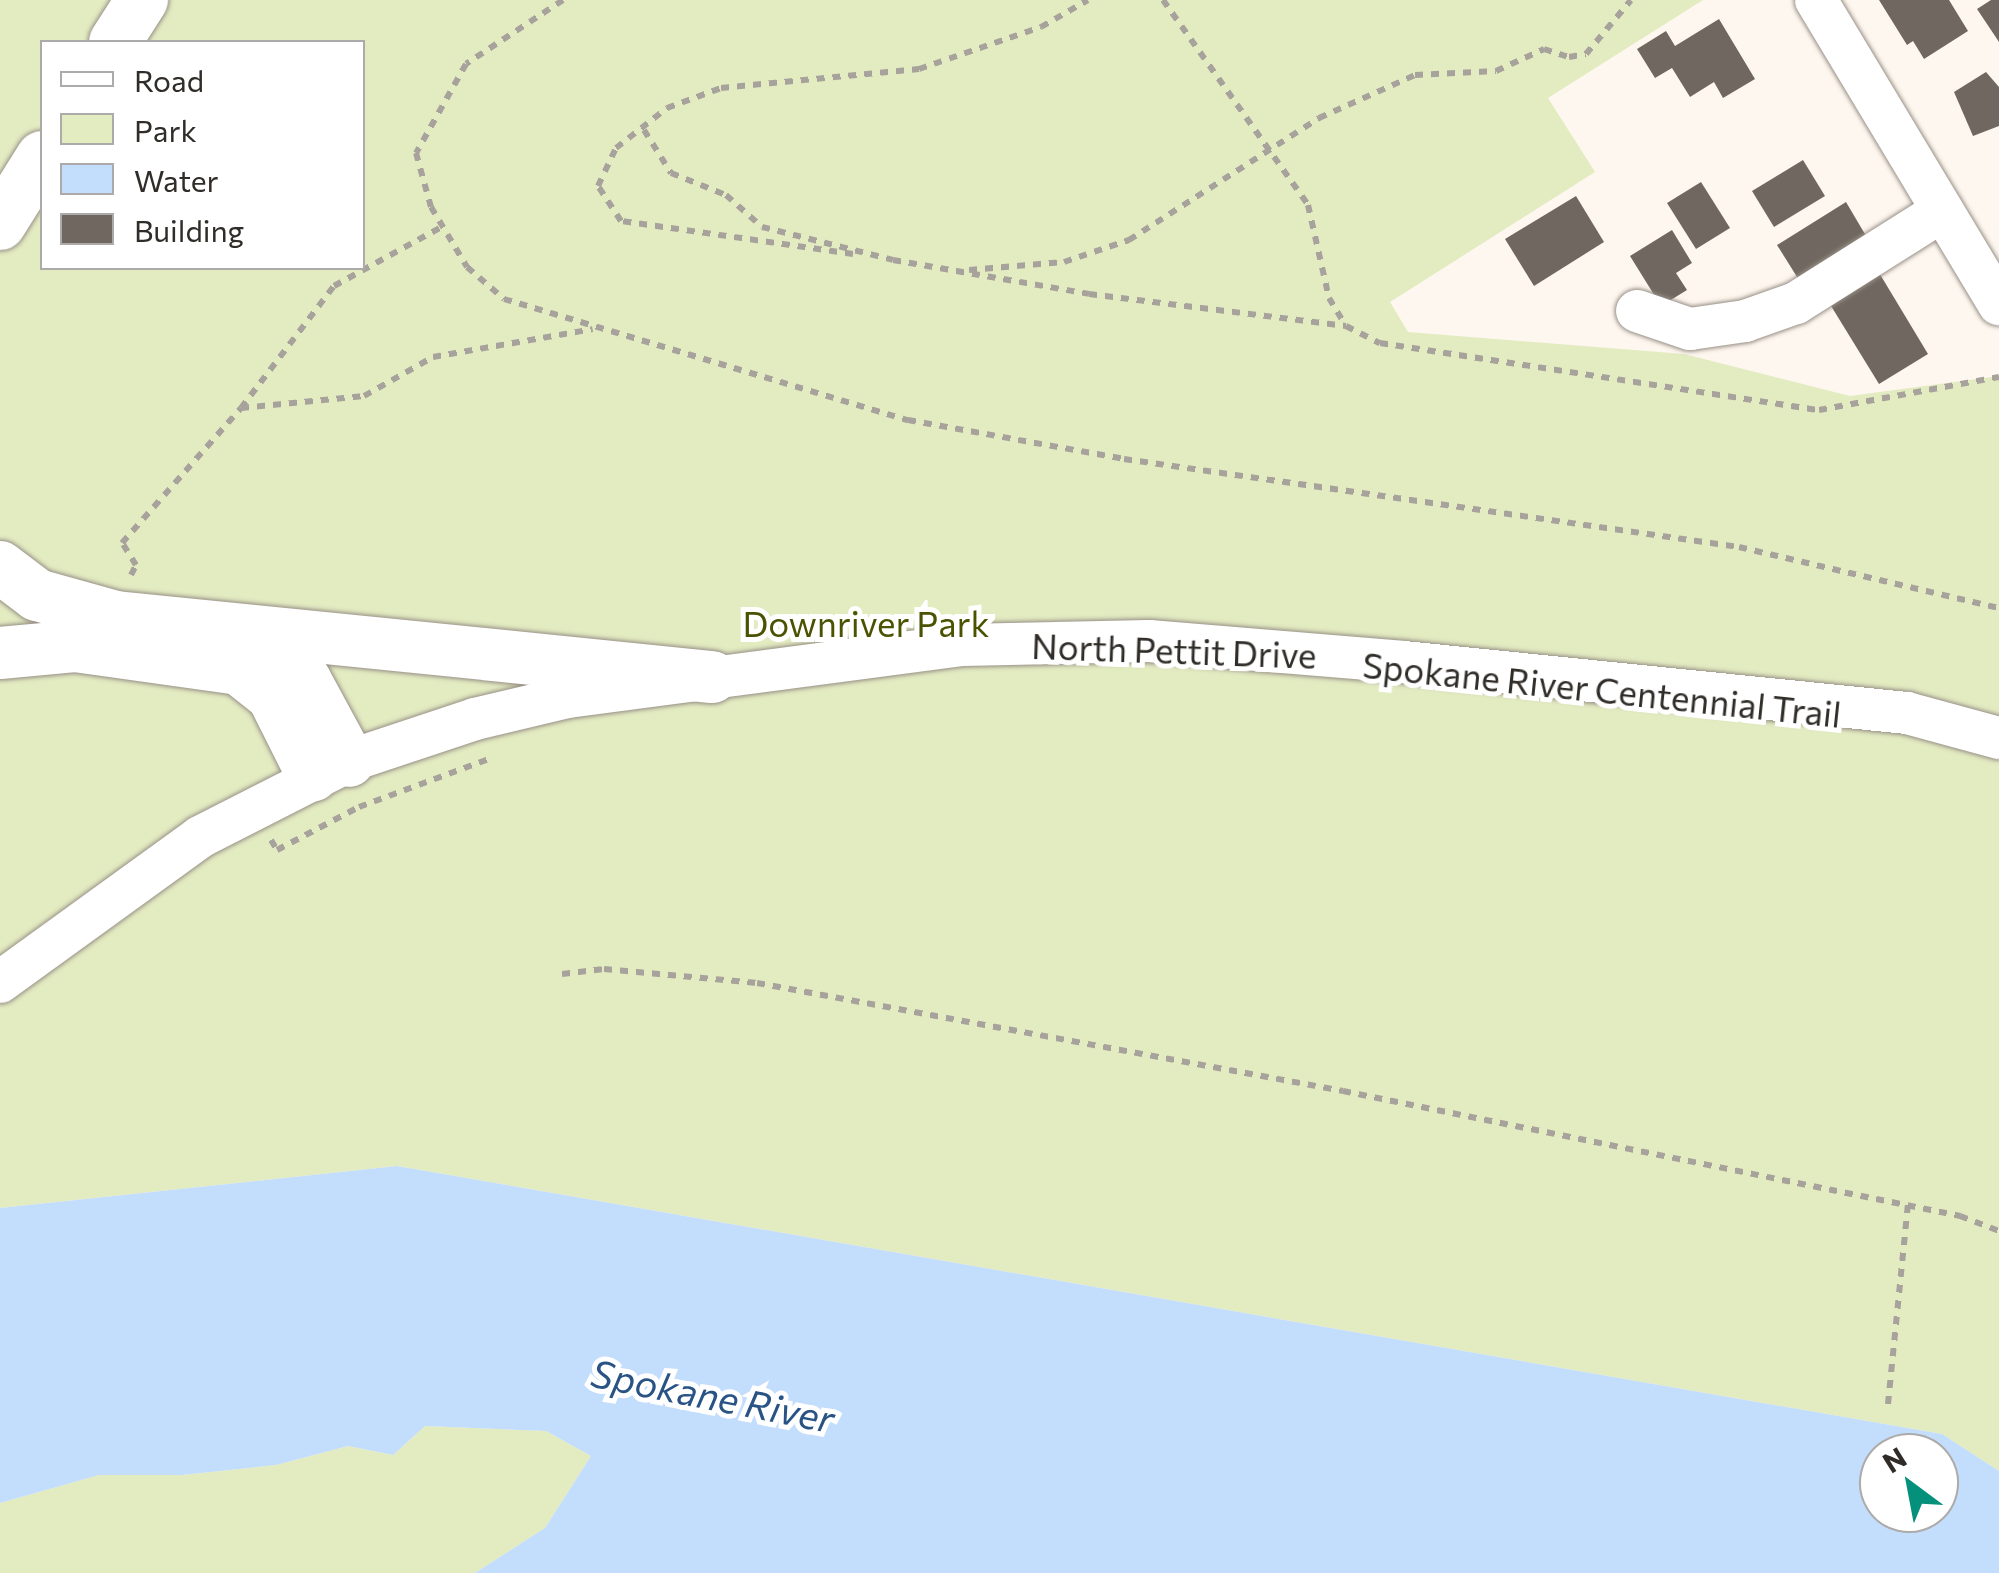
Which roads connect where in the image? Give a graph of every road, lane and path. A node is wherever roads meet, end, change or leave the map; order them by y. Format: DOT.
graph roads {
  1 [pos="142,0"];
  2 [pos="564,0"];
  3 [pos="1088,0"];
  4 [pos="1163,0"];
  5 [pos="1631,0"];
  6 [pos="1816,0"];
  7 [pos="117,40"];
  8 [pos="644,130"];
  9 [pos="1271,154"];
  10 [pos="40,161"];
  11 [pos="1942,211"];
  12 [pos="0,224"];
  13 [pos="442,226"];
  14 [pos="893,260"];
  15 [pos="365,269"];
  16 [pos="363,270"];
  17 [pos="955,271"];
  18 [pos="1999,304"];
  19 [pos="1637,311"];
  20 [pos="1346,326"];
  21 [pos="600,328"];
  22 [pos="1999,377"];
  23 [pos="242,408"];
  24 [pos="0,566"];
  25 [pos="1999,608"];
  26 [pos="109,616"];
  27 [pos="254,635"];
  28 [pos="0,654"];
  29 [pos="712,678"];
  30 [pos="1999,738"];
  31 [pos="500,755"];
  32 [pos="331,769"];
  33 [pos="272,840"];
  34 [pos="562,974"];
  35 [pos="0,982"];
  36 [pos="1908,1205"];
  37 [pos="1999,1231"];
  38 [pos="1888,1404"];
  1 -- 7 [label="main road"];
  2 -- 13 [label="path"];
  3 -- 8 [label="path"];
  4 -- 9 [label="path"];
  5 -- 9 [label="path"];
  6 -- 11 [label="street"];
  8 -- 14 [label="path"];
  8 -- 14 [label="path"];
  9 -- 17 [label="path"];
  9 -- 20 [label="path"];
  10 -- 12 [label="main road"];
  11 -- 18 [label="street"];
  11 -- 19 [label="street"];
  13 -- 15 [label="path"];
  13 -- 21 [label="path"];
  14 -- 17 [label="path"];
  16 -- 23 [label="path"];
  17 -- 20 [label="path"];
  20 -- 22 [label="path"];
  21 -- 23 [label="path"];
  21 -- 25 [label="path"];
  23 -- 26 [label="path"];
  24 -- 26 [label="main road"];
  26 -- 27 [label="main road"];
  27 -- 29 [label="main road"];
  27 -- 32 [label="main road"];
  28 -- 32 [label="main road"];
  29 -- 30 [label="street, North Pettit Drive"];
  29 -- 32 [label="street, North Pettit Drive"];
  31 -- 33 [label="path"];
  32 -- 35 [label="street, North Pettit Drive"];
  34 -- 36 [label="path"];
  36 -- 37 [label="path"];
  36 -- 38 [label="path"];
}
